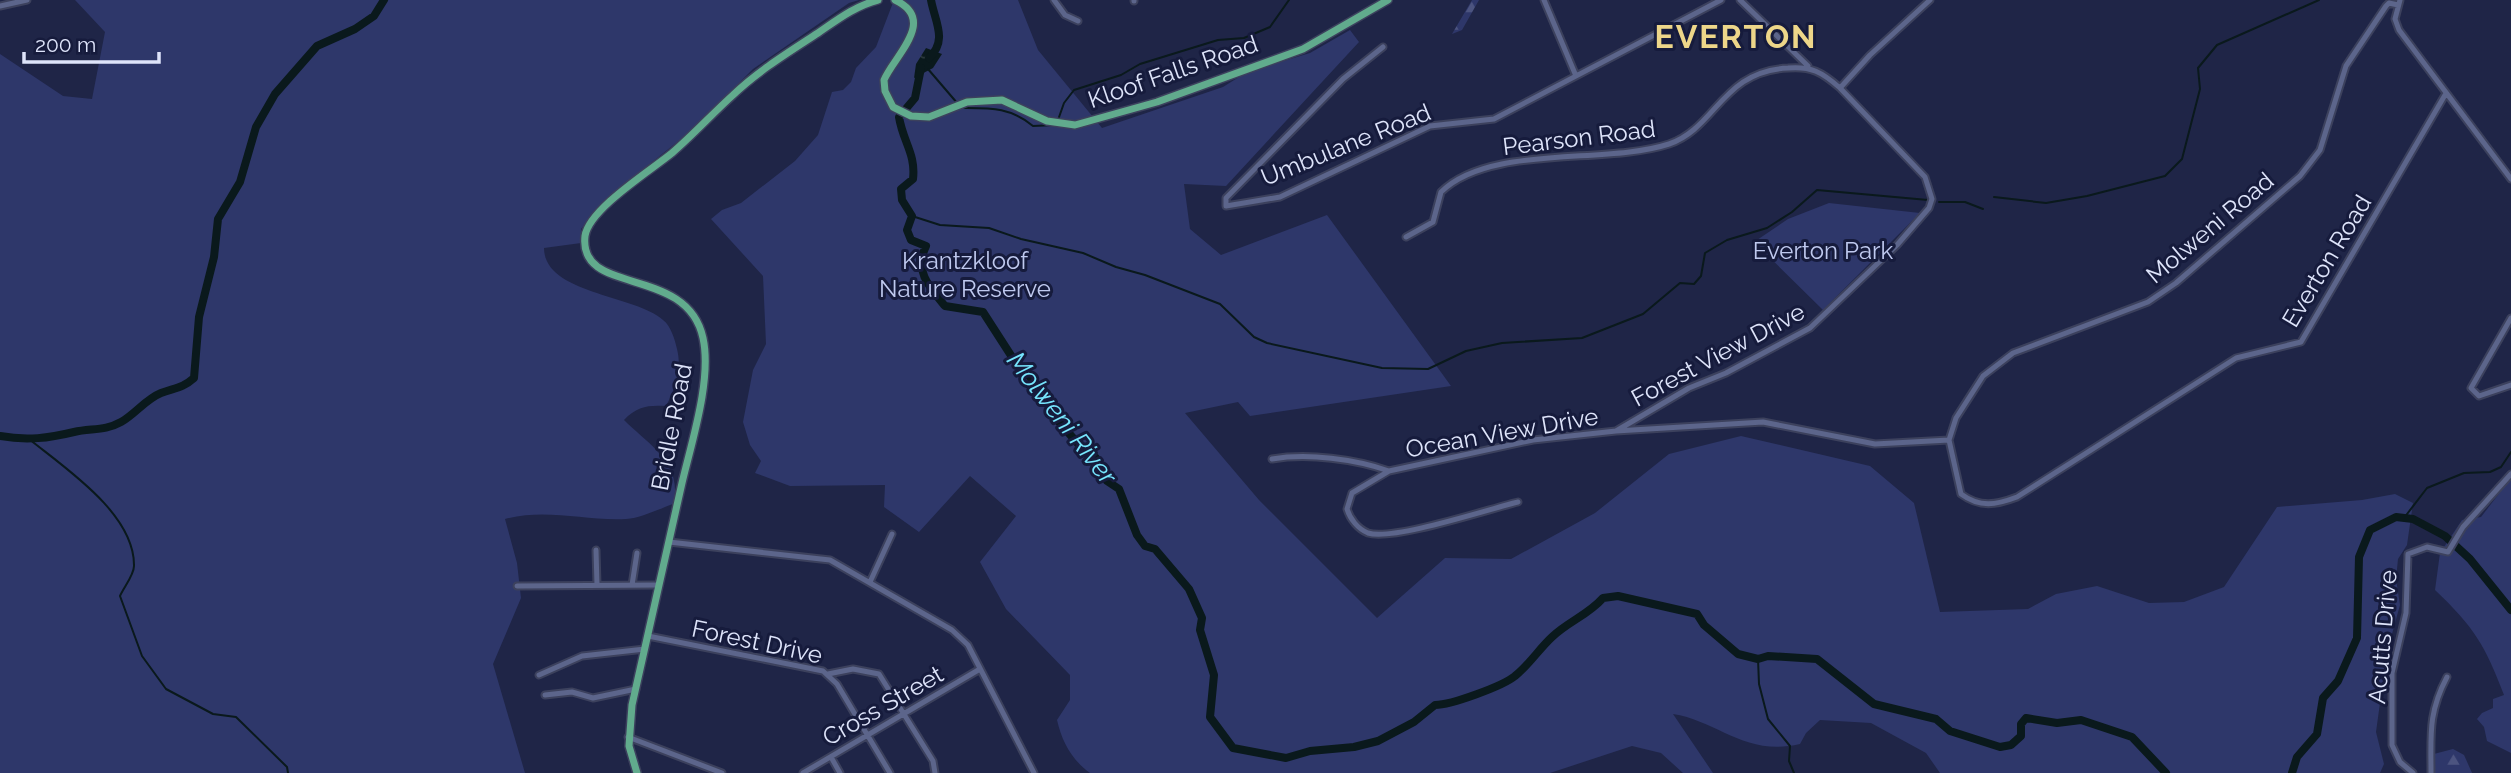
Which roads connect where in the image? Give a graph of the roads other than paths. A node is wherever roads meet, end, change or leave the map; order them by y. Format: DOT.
graph roads {
  1 [pos="27,0"];
  2 [pos="878,0"];
  3 [pos="895,0"];
  4 [pos="1054,0"];
  5 [pos="1388,0"];
  6 [pos="1544,0"];
  7 [pos="1721,0"];
  8 [pos="1740,0"];
  9 [pos="1930,0"];
  10 [pos="2399,3"];
  11 [pos="0,6"];
  12 [pos="1079,21"];
  13 [pos="1383,47"];
  14 [pos="1808,66"];
  15 [pos="1576,76"];
  16 [pos="1840,88"];
  17 [pos="2445,95"];
  18 [pos="2511,179"];
  19 [pos="1406,237"];
  20 [pos="2511,318"];
  21 [pos="2511,385"];
  22 [pos="1616,430"];
  23 [pos="1949,440"];
  24 [pos="1272,459"];
  25 [pos="1389,471"];
  26 [pos="2511,474"];
  27 [pos="1518,502"];
  28 [pos="892,534"];
  29 [pos="669,541"];
  30 [pos="596,551"];
  31 [pos="638,553"];
  32 [pos="870,582"];
  33 [pos="597,585"];
  34 [pos="632,585"];
  35 [pos="659,585"];
  36 [pos="517,586"];
  37 [pos="648,636"];
  38 [pos="645,649"];
  39 [pos="980,669"];
  40 [pos="828,674"];
  41 [pos="539,675"];
  42 [pos="2447,677"];
  43 [pos="636,689"];
  44 [pos="545,695"];
  45 [pos="904,713"];
  46 [pos="868,735"];
  47 [pos="628,737"];
  48 [pos="831,757"];
  49 [pos="637,773"];
  50 [pos="722,773"];
  51 [pos="803,773"];
  52 [pos="840,773"];
  53 [pos="890,773"];
  54 [pos="935,773"];
  55 [pos="1034,773"];
  56 [pos="2413,773"];
  57 [pos="2431,773"];
  1 -- 11 [label="street"];
  2 -- 29 [label="main road, Bridle Road"];
  3 -- 5 [label="main road, Kloof Falls Road"];
  4 -- 12 [label="street"];
  6 -- 15 [label="street"];
  7 -- 15 [label="street, Umbulane Road"];
  8 -- 14 [label="street"];
  9 -- 16 [label="street"];
  10 -- 17 [label="street"];
  10 -- 23 [label="street, Molweni Road"];
  13 -- 15 [label="street, Umbulane Road"];
  14 -- 16 [label="street"];
  14 -- 19 [label="street, Pearson Road"];
  16 -- 22 [label="street, Forest View Drive"];
  17 -- 18 [label="street"];
  17 -- 23 [label="street, Everton Road"];
  20 -- 21 [label="street"];
  22 -- 23 [label="street, Ocean View Drive"];
  22 -- 25 [label="street, Ocean View Drive"];
  24 -- 25 [label="street"];
  25 -- 27 [label="street, Ocean View Drive"];
  26 -- 56 [label="street, Acutts Drive"];
  28 -- 32 [label="street"];
  29 -- 32 [label="street"];
  29 -- 35 [label="main road, Bridle Road"];
  30 -- 33 [label="street"];
  31 -- 34 [label="street"];
  32 -- 39 [label="street"];
  33 -- 34 [label="street"];
  33 -- 36 [label="street"];
  34 -- 35 [label="street"];
  35 -- 37 [label="main road, Bridle Road"];
  37 -- 38 [label="main road, Bridle Road"];
  37 -- 40 [label="street, Forest Drive"];
  38 -- 41 [label="street"];
  38 -- 43 [label="main road, Bridle Road"];
  39 -- 45 [label="street, Cross Street"];
  39 -- 55 [label="street"];
  40 -- 45 [label="street"];
  40 -- 46 [label="street, Forest Drive"];
  42 -- 57 [label="street"];
  43 -- 44 [label="street"];
  43 -- 47 [label="main road, Bridle Road"];
  45 -- 46 [label="street, Cross Street"];
  45 -- 54 [label="street"];
  46 -- 48 [label="street, Cross Street"];
  46 -- 53 [label="street, Forest Drive"];
  47 -- 49 [label="main road, Bridle Road"];
  47 -- 50 [label="street"];
  48 -- 51 [label="street, Cross Street"];
  48 -- 52 [label="street"];
}
